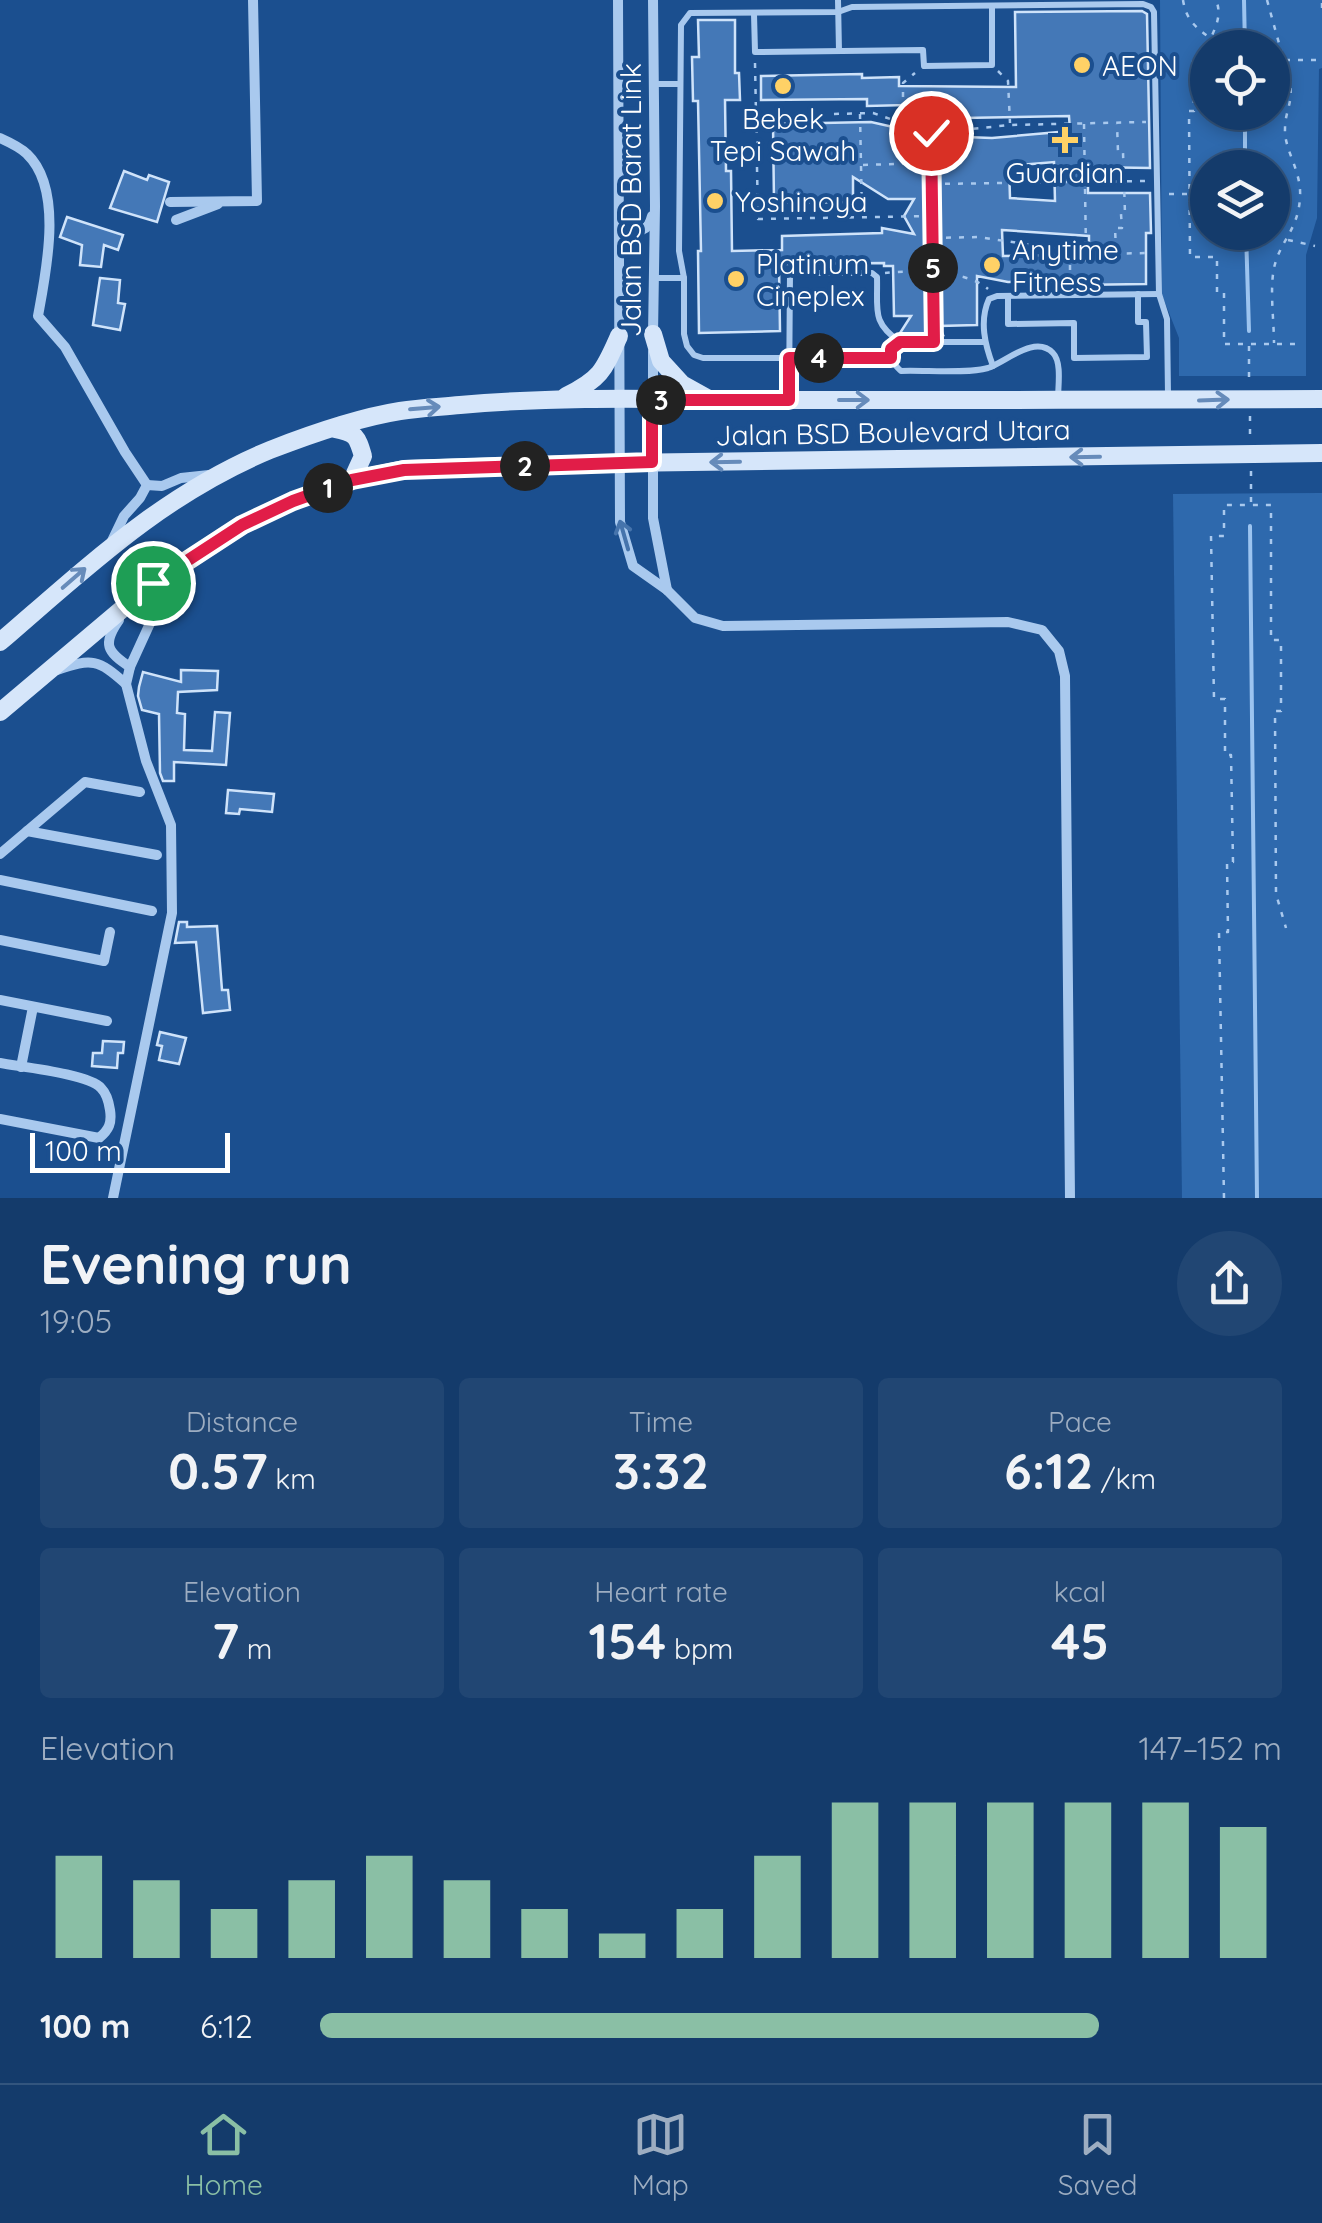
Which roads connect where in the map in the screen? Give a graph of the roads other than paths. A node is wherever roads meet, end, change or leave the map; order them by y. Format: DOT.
graph roads {
  1 [pos="618,0"];
  2 [pos="653,0"];
  3 [pos="838,0"];
  4 [pos="256,2"];
  5 [pos="992,6"];
  6 [pos="838,12"];
  7 [pos="754,14"];
  8 [pos="839,51"];
  9 [pos="653,84"];
  10 [pos="680,84"];
  11 [pos="0,138"];
  12 [pos="170,202"];
  13 [pos="224,202"];
  14 [pos="619,206"];
  15 [pos="655,206"];
  16 [pos="176,220"];
  17 [pos="654,278"];
  18 [pos="684,278"];
  19 [pos="1138,294"];
  20 [pos="1159,294"];
  21 [pos="1008,296"];
  22 [pos="653,334"];
  23 [pos="619,336"];
  24 [pos="900,342"];
  25 [pos="984,342"];
  26 [pos="789,358"];
  27 [pos="891,358"];
  28 [pos="993,366"];
  29 [pos="561,398"];
  30 [pos="1322,399"];
  31 [pos="618,400"];
  32 [pos="652,400"];
  33 [pos="712,400"];
  34 [pos="789,400"];
  35 [pos="1058,401"];
  36 [pos="1168,401"];
  37 [pos="330,428"];
  38 [pos="1322,453"];
  39 [pos="652,462"];
  40 [pos="619,463"];
  41 [pos="218,474"];
  42 [pos="352,480"];
  43 [pos="147,485"];
  44 [pos="109,548"];
  45 [pos="667,590"];
  46 [pos="130,602"];
  47 [pos="157,608"];
  48 [pos="0,642"];
  49 [pos="130,667"];
  50 [pos="44,675"];
  51 [pos="126,684"];
  52 [pos="0,712"];
  53 [pos="140,792"];
  54 [pos="28,831"];
  55 [pos="0,854"];
  56 [pos="157,855"];
  57 [pos="0,880"];
  58 [pos="152,911"];
  59 [pos="110,932"];
  60 [pos="0,940"];
  61 [pos="0,1000"];
  62 [pos="33,1007"];
  63 [pos="107,1021"];
  64 [pos="0,1063"];
  65 [pos="21,1067"];
  66 [pos="0,1118"];
  67 [pos="112,1198"];
  68 [pos="1070,1198"];
  1 -- 14 [label="street, Jalan BSD Barat Link"];
  2 -- 9 [label="street, Jalan BSD Barat Link"];
  3 -- 6 [label="lane"];
  4 -- 13 [label="street"];
  5 -- 6 [label="lane"];
  5 -- 8 [label="lane"];
  5 -- 20 [label="lane"];
  6 -- 7 [label="lane"];
  6 -- 8 [label="lane"];
  7 -- 8 [label="lane"];
  7 -- 10 [label="lane"];
  9 -- 10 [label="lane"];
  9 -- 15 [label="street, Jalan BSD Barat Link"];
  10 -- 18 [label="lane"];
  11 -- 43 [label="street"];
  12 -- 13 [label="street"];
  13 -- 16 [label="street"];
  14 -- 15 [label="street"];
  14 -- 23 [label="street, Jalan BSD Barat Link"];
  15 -- 17 [label="street, Jalan BSD Barat Link"];
  17 -- 18 [label="lane"];
  17 -- 22 [label="street, Jalan BSD Barat Link"];
  18 -- 26 [label="lane"];
  19 -- 20 [label="lane"];
  19 -- 21 [label="lane"];
  19 -- 21 [label="lane"];
  20 -- 36 [label="lane"];
  21 -- 25 [label="lane"];
  22 -- 32 [label="street, Jalan BSD Barat Link"];
  22 -- 33 [label="main road"];
  23 -- 29 [label="main road"];
  23 -- 31 [label="street, Jalan BSD Barat Link"];
  24 -- 25 [label="lane"];
  24 -- 26 [label="lane"];
  24 -- 27 [label="lane"];
  25 -- 28 [label="lane"];
  26 -- 27 [label="lane"];
  26 -- 34 [label="lane"];
  27 -- 28 [label="lane"];
  28 -- 35 [label="lane"];
  29 -- 31 [label="main road, Jalan BSD Boulevard Utara"];
  37 -- 29 [label="main road, Jalan BSD Boulevard Utara, one-way"];
  36 -- 30 [label="main road, Jalan BSD Boulevard Utara, one-way"];
  31 -- 32 [label="main road, Jalan BSD Boulevard Utara"];
  31 -- 40 [label="street, Jalan BSD Barat Link"];
  32 -- 33 [label="main road, Jalan BSD Boulevard Utara"];
  32 -- 39 [label="street, Jalan BSD Barat Link"];
  33 -- 34 [label="main road, Jalan BSD Boulevard Utara"];
  34 -- 35 [label="main road, Jalan BSD Boulevard Utara, one-way"];
  35 -- 36 [label="main road, Jalan BSD Boulevard Utara"];
  37 -- 41 [label="main road, Jalan BSD Boulevard Utara"];
  37 -- 42 [label="main road"];
  38 -- 39 [label="main road, Jalan BSD Boulevard Utara, one-way"];
  39 -- 40 [label="main road, Jalan BSD Boulevard Utara"];
  39 -- 45 [label="street, Jalan BSD Barat Link"];
  40 -- 42 [label="main road, Jalan BSD Boulevard Utara"];
  45 -- 40 [label="street, Jalan BSD Barat Link, one-way"];
  41 -- 43 [label="street"];
  41 -- 44 [label="main road, Jalan BSD Boulevard Utara"];
  42 -- 46 [label="main road, Jalan BSD Boulevard Utara"];
  43 -- 44 [label="street"];
  48 -- 44 [label="main road, Jalan BSD Boulevard Utara, one-way"];
  45 -- 68 [label="street, Jalan BSD Barat Link"];
  46 -- 49 [label="street"];
  46 -- 50 [label="main road, Jalan BSD Boulevard Utara"];
  47 -- 49 [label="street"];
  49 -- 51 [label="street"];
  50 -- 51 [label="street"];
  50 -- 52 [label="main road, Jalan BSD Boulevard Utara"];
  51 -- 67 [label="street"];
  53 -- 54 [label="street"];
  54 -- 55 [label="street"];
  54 -- 56 [label="street"];
  57 -- 58 [label="street"];
  59 -- 60 [label="street"];
  61 -- 62 [label="street"];
  62 -- 63 [label="street"];
  62 -- 65 [label="street"];
  64 -- 65 [label="street"];
  65 -- 66 [label="street"];
}
